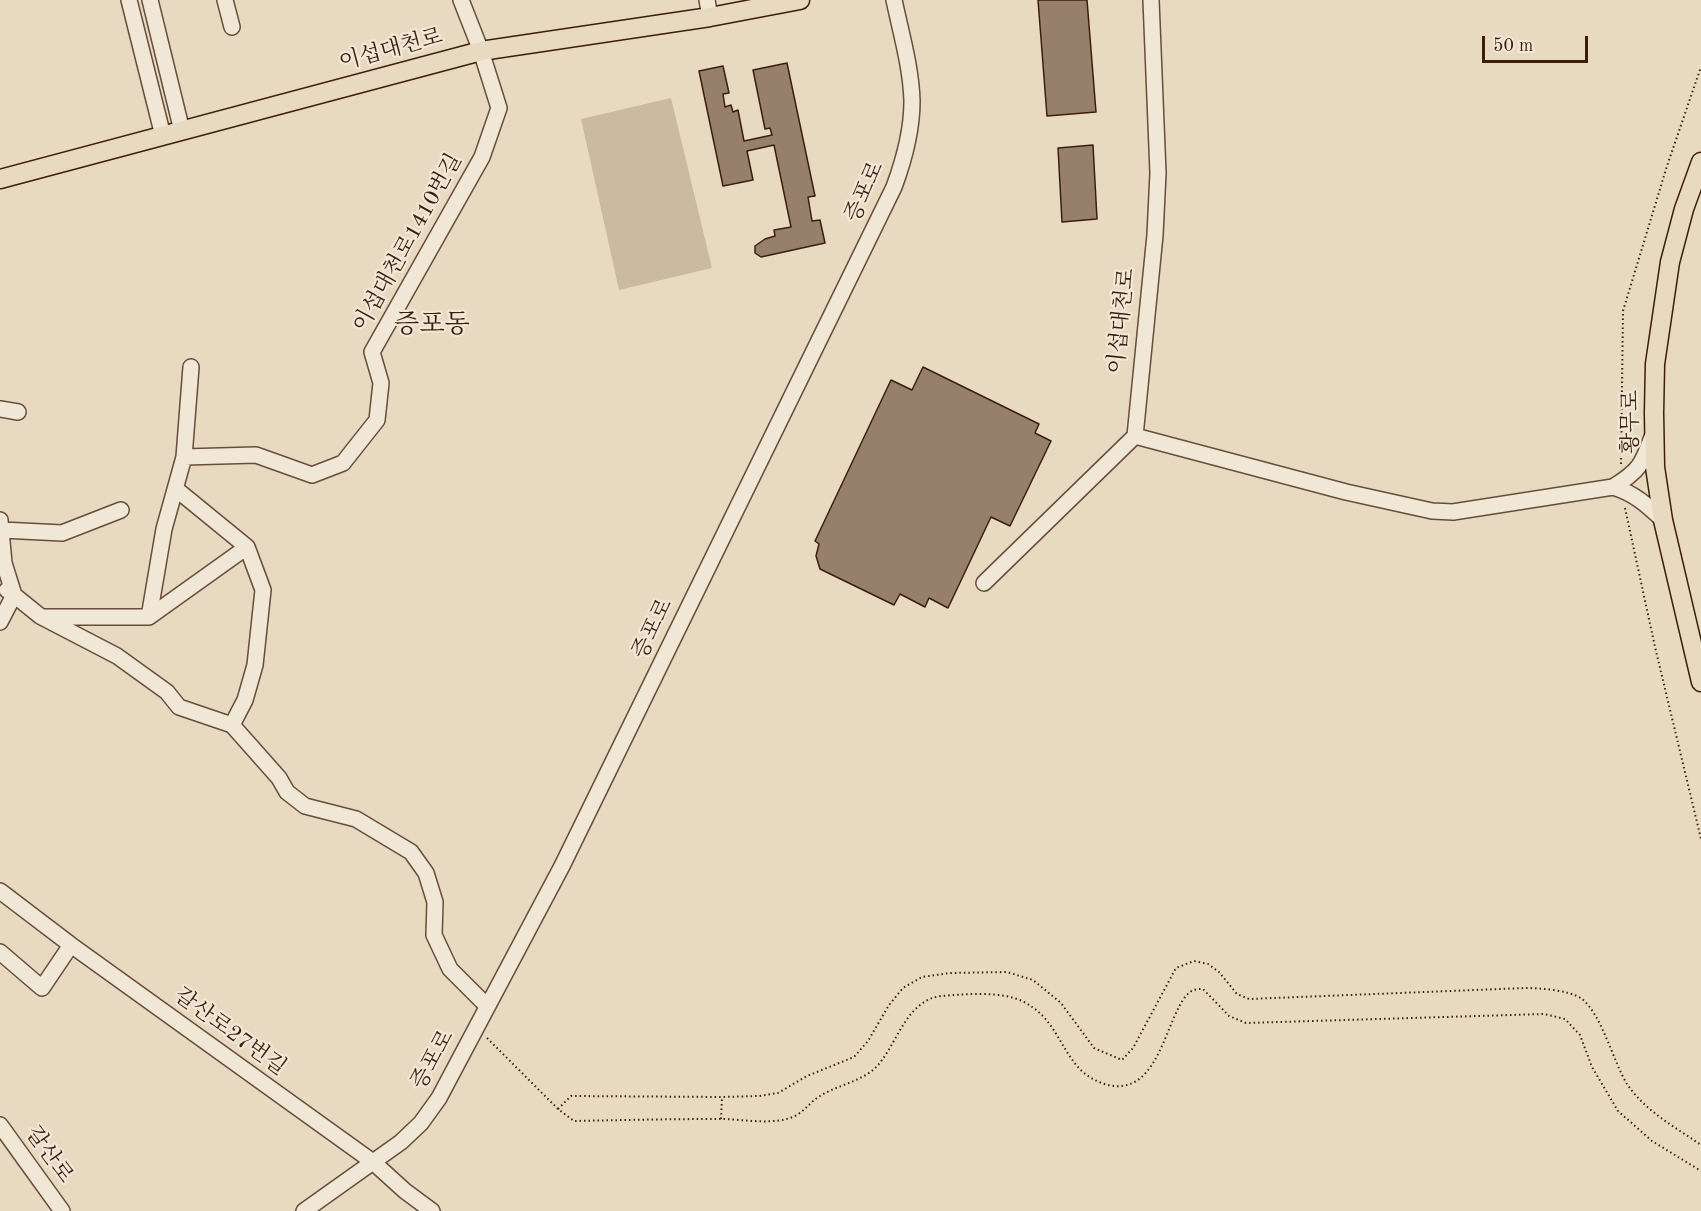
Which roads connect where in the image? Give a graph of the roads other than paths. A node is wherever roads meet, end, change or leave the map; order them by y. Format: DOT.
graph roads {
  1 [pos="129,0"];
  2 [pos="150,0"];
  3 [pos="225,0"];
  4 [pos="461,0"];
  5 [pos="800,0"];
  6 [pos="894,0"];
  7 [pos="1151,0"];
  8 [pos="708,8"];
  9 [pos="232,27"];
  10 [pos="481,51"];
  11 [pos="182,130"];
  12 [pos="163,136"];
  13 [pos="1701,162"];
  14 [pos="0,179"];
  15 [pos="191,367"];
  16 [pos="0,409"];
  17 [pos="18,412"];
  18 [pos="1654,433"];
  19 [pos="1135,436"];
  20 [pos="183,457"];
  21 [pos="1613,487"];
  22 [pos="176,489"];
  23 [pos="121,510"];
  24 [pos="1663,520"];
  25 [pos="1,525"];
  26 [pos="247,547"];
  27 [pos="984,583"];
  28 [pos="0,585"];
  29 [pos="14,595"];
  30 [pos="40,616"];
  31 [pos="149,617"];
  32 [pos="0,622"];
  33 [pos="1701,682"];
  34 [pos="232,725"];
  35 [pos="0,891"];
  36 [pos="70,945"];
  37 [pos="0,952"];
  38 [pos="487,1006"];
  39 [pos="0,1125"];
  40 [pos="373,1162"];
  41 [pos="62,1211"];
  42 [pos="304,1211"];
  43 [pos="432,1211"];
  1 -- 12 [label="street"];
  2 -- 11 [label="street"];
  3 -- 9 [label="street"];
  4 -- 10 [label="street, 이섭대천로1410번길"];
  5 -- 8 [label="main road, 이섭대천로"];
  6 -- 38 [label="street, 증포로"];
  7 -- 19 [label="street, 이섭대천로"];
  8 -- 10 [label="main road, 이섭대천로"];
  10 -- 11 [label="main road, 이섭대천로"];
  10 -- 20 [label="street, 이섭대천로1410번길"];
  11 -- 12 [label="main road, 이섭대천로"];
  12 -- 14 [label="main road, 이섭대천로"];
  13 -- 18 [label="main road, 황무로"];
  15 -- 20 [label="street"];
  16 -- 17 [label="street"];
  18 -- 21 [label="street"];
  18 -- 24 [label="main road, 황무로"];
  19 -- 21 [label="street"];
  19 -- 27 [label="street"];
  20 -- 22 [label="street"];
  21 -- 24 [label="street"];
  22 -- 26 [label="street"];
  22 -- 31 [label="street"];
  23 -- 25 [label="street"];
  24 -- 33 [label="main road, 황무로"];
  25 -- 29 [label="street"];
  26 -- 31 [label="street"];
  26 -- 34 [label="street"];
  28 -- 29 [label="street"];
  29 -- 30 [label="street"];
  29 -- 32 [label="street"];
  30 -- 31 [label="street"];
  30 -- 34 [label="street"];
  34 -- 38 [label="street"];
  35 -- 36 [label="street, 갈산로27번길"];
  36 -- 37 [label="street"];
  36 -- 40 [label="street, 갈산로27번길"];
  38 -- 40 [label="street, 증포로"];
  39 -- 41 [label="street, 갈산로"];
  40 -- 42 [label="street, 증포로"];
  40 -- 43 [label="street, 갈산로27번길"];
}
